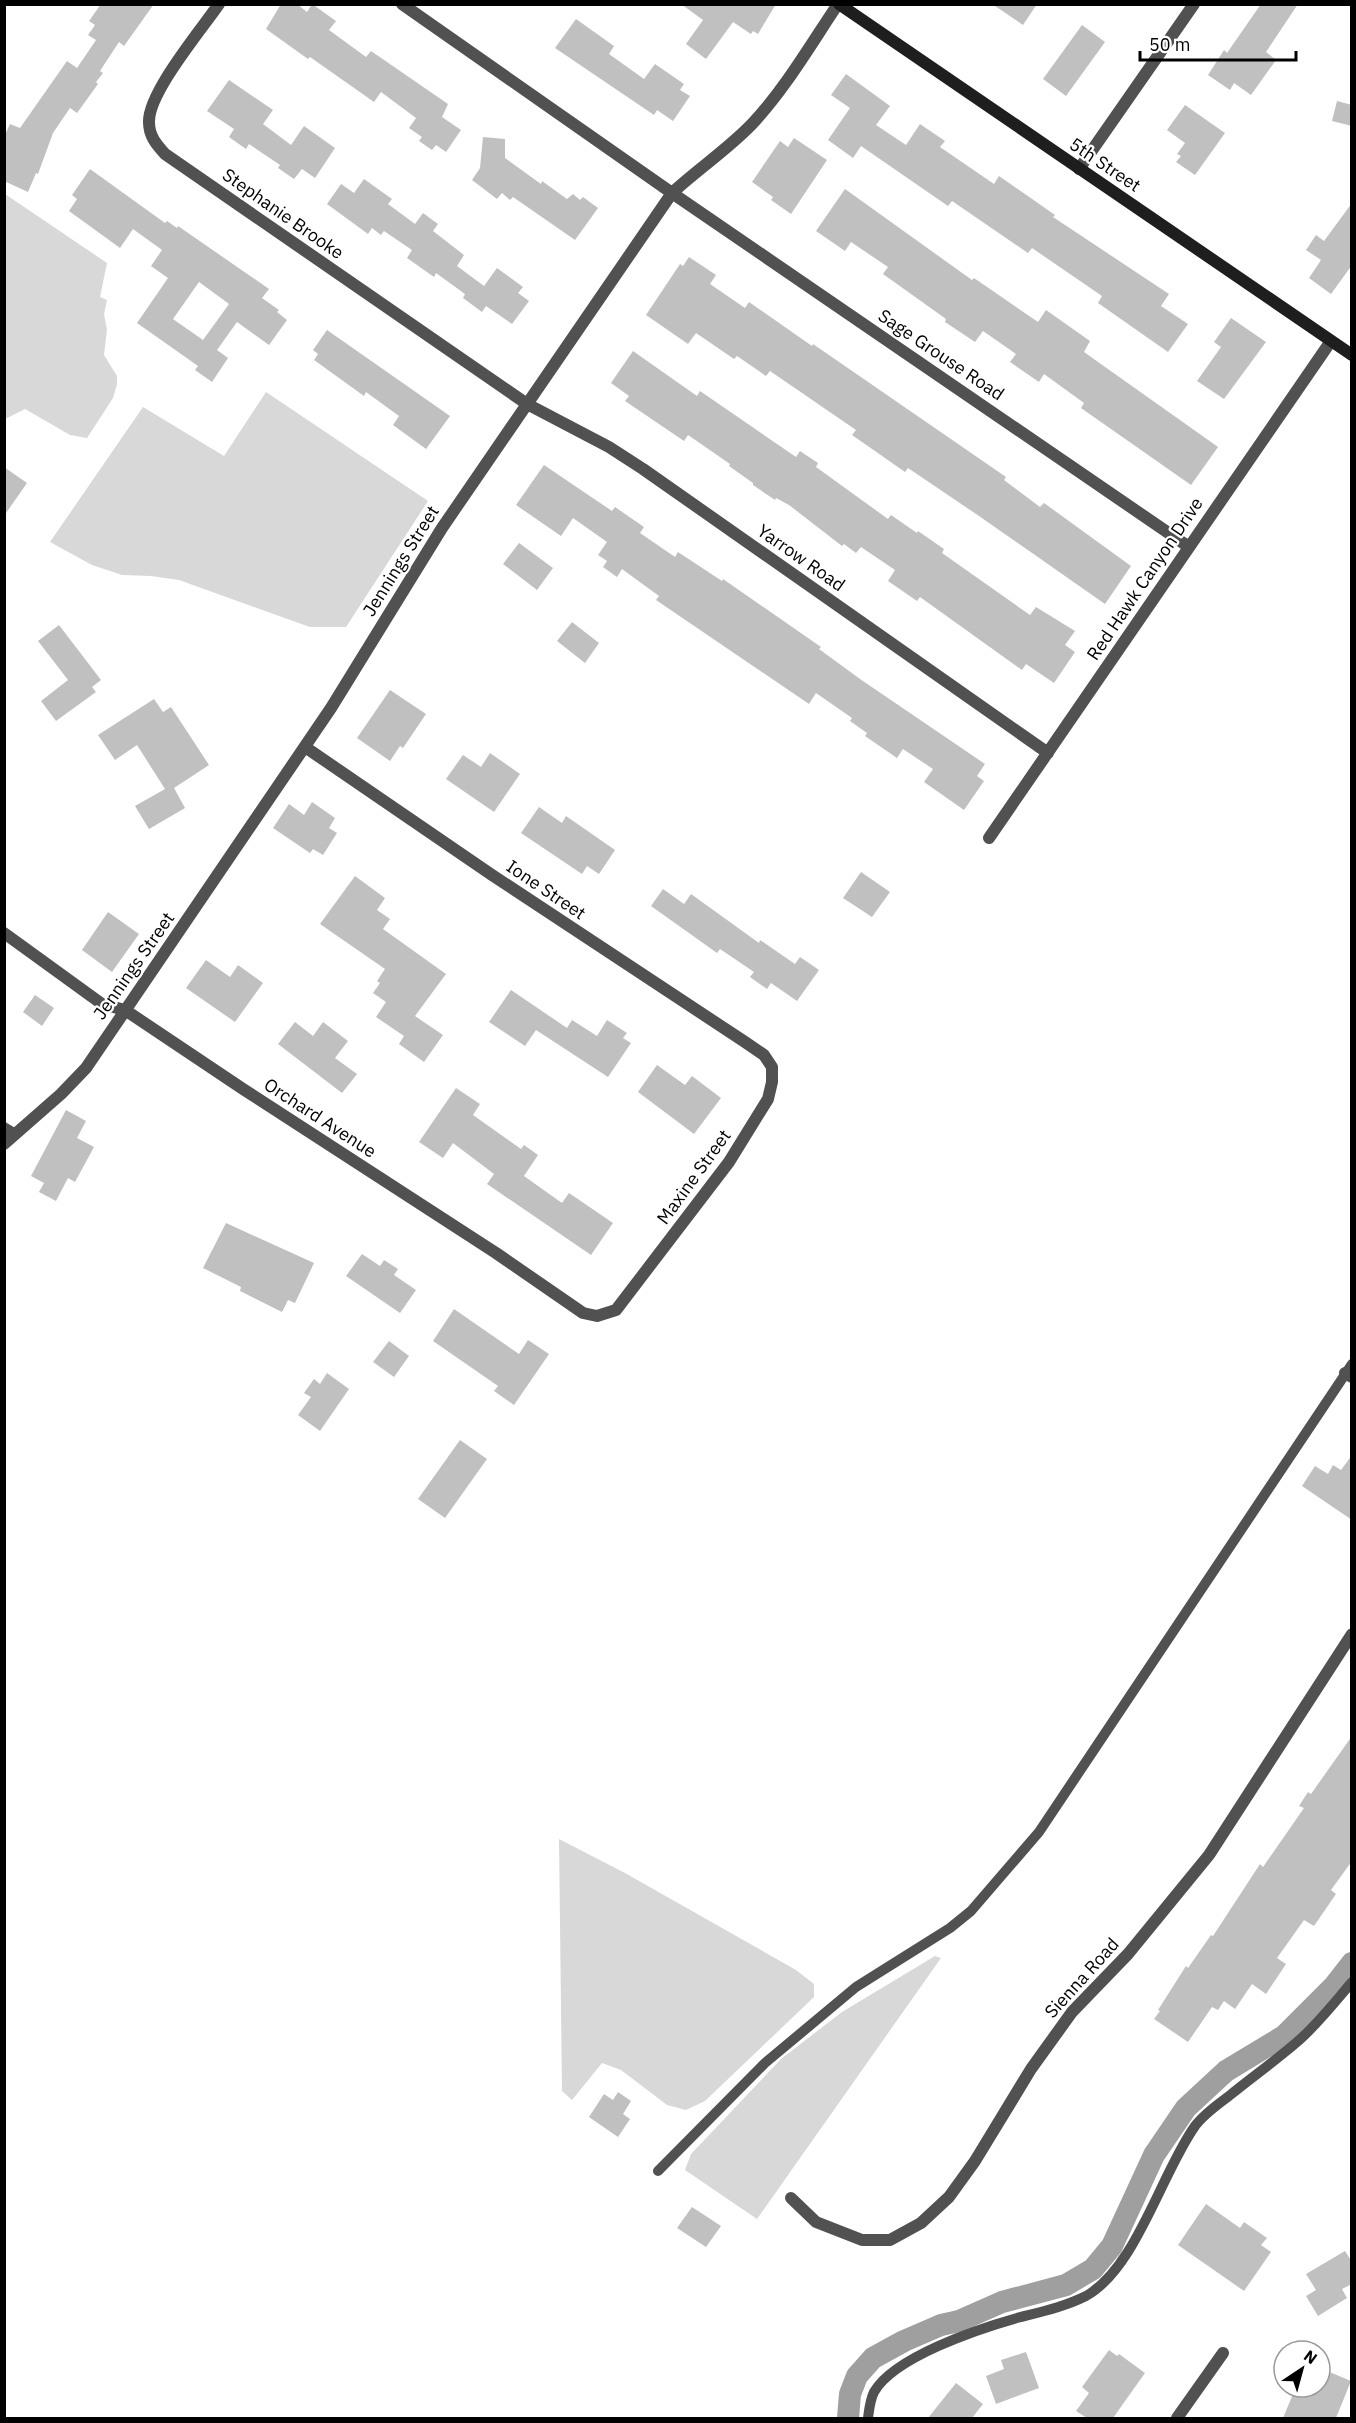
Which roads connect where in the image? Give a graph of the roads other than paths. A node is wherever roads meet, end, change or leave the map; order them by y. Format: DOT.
graph roads {
  1 [pos="219,4"];
  2 [pos="402,4"];
  3 [pos="838,4"];
  4 [pos="1194,4"];
  5 [pos="1080,169"];
  6 [pos="672,193"];
  7 [pos="1330,341"];
  8 [pos="1352,355"];
  9 [pos="526,404"];
  10 [pos="1189,547"];
  11 [pos="305,747"];
  12 [pos="1048,753"];
  13 [pos="989,838"];
  14 [pos="4,933"];
  15 [pos="126,1010"];
  16 [pos="768,1060"];
  17 [pos="9,1130"];
  18 [pos="4,1144"];
  19 [pos="621,1306"];
  20 [pos="1349,1371"];
  21 [pos="1352,1634"];
  22 [pos="1352,1982"];
  23 [pos="657,2171"];
  24 [pos="791,2198"];
  25 [pos="1223,2353"];
  26 [pos="868,2418"];
  27 [pos="1177,2418"];
  1 -- 9 [label="street, Stephanie Brooke"];
  2 -- 6 [label="street"];
  3 -- 5 [label="street, 5th Street"];
  3 -- 6 [label="street, Jennings Street"];
  4 -- 5 [label="street"];
  5 -- 7 [label="street, 5th Street"];
  6 -- 9 [label="street, Jennings Street"];
  6 -- 10 [label="street, Sage Grouse Road"];
  7 -- 8 [label="street, 5th Street"];
  7 -- 10 [label="street, Red Hawk Canyon Drive"];
  9 -- 11 [label="street, Jennings Street"];
  9 -- 12 [label="street, Yarrow Road"];
  10 -- 12 [label="street, Red Hawk Canyon Drive"];
  11 -- 15 [label="street, Jennings Street"];
  11 -- 16 [label="street, Ione Street"];
  12 -- 13 [label="street, Red Hawk Canyon Drive"];
  14 -- 15 [label="street, Orchard Avenue"];
  15 -- 17 [label="street, Jennings Street"];
  15 -- 19 [label="street, Orchard Avenue"];
  16 -- 19 [label="street, Maxine Street"];
  17 -- 18 [label="street, Jennings Street"];
  20 -- 23 [label="lane"];
  21 -- 24 [label="street, Sienna Road"];
  22 -- 26 [label="lane"];
  25 -- 27 [label="street"];
}
